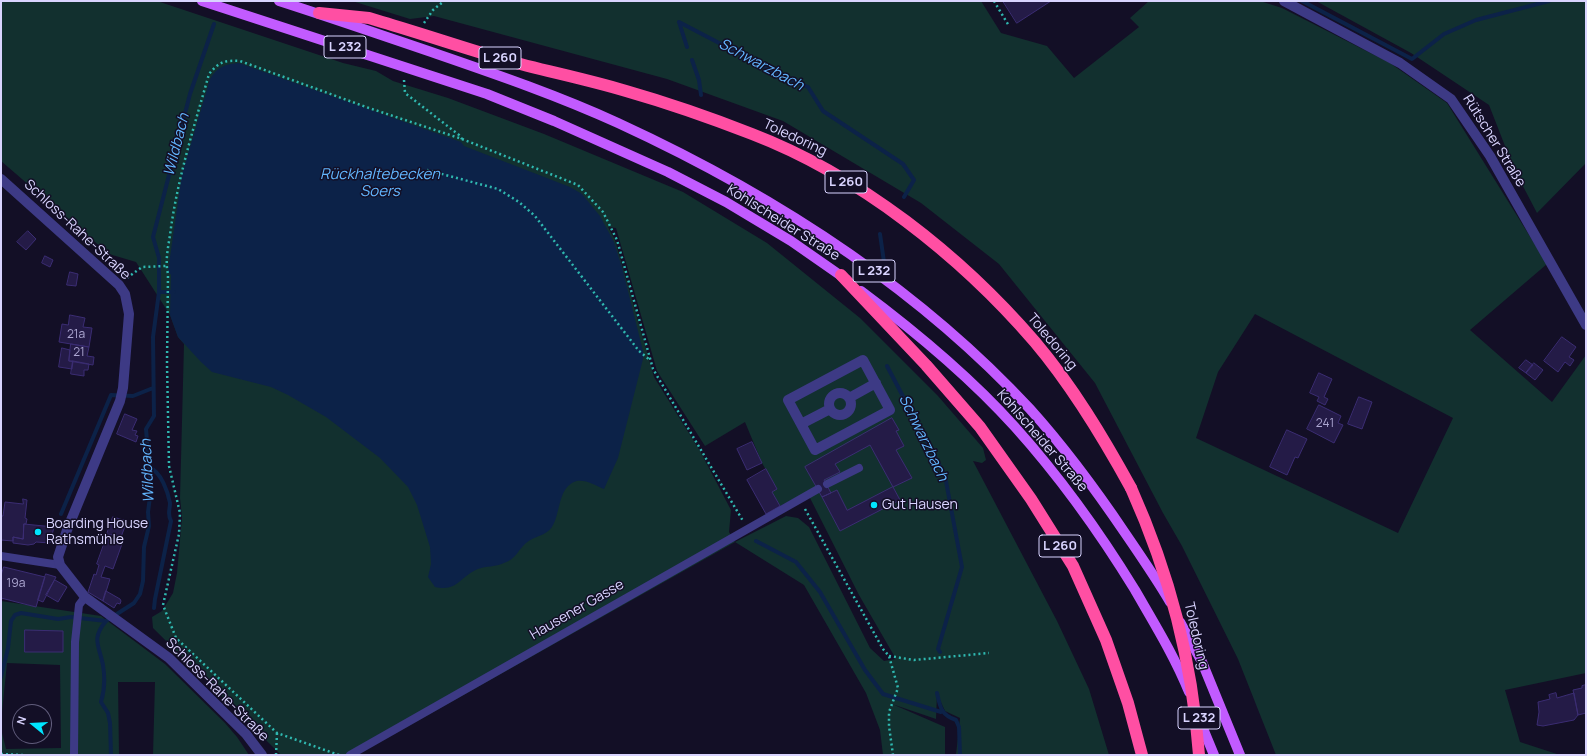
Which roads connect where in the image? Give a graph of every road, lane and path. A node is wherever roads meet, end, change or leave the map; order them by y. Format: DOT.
graph roads {
  1 [pos="202,1"];
  2 [pos="279,1"];
  3 [pos="444,1"];
  4 [pos="994,1"];
  5 [pos="1284,1"];
  6 [pos="319,14"];
  7 [pos="423,25"];
  8 [pos="1009,26"];
  9 [pos="404,80"];
  10 [pos="462,140"];
  11 [pos="427,170"];
  12 [pos="1,179"];
  13 [pos="165,266"];
  14 [pos="841,275"];
  15 [pos="119,285"];
  16 [pos="1586,325"];
  17 [pos="650,360"];
  18 [pos="876,383"];
  19 [pos="849,398"];
  20 [pos="830,409"];
  21 [pos="801,424"];
  22 [pos="859,468"];
  23 [pos="827,484"];
  24 [pos="818,489"];
  25 [pos="800,500"];
  26 [pos="748,528"];
  27 [pos="1,556"];
  28 [pos="60,565"];
  29 [pos="85,596"];
  30 [pos="989,654"];
  31 [pos="889,656"];
  32 [pos="276,733"];
  33 [pos="1,754"];
  34 [pos="23,755"];
  35 [pos="74,755"];
  36 [pos="262,755"];
  37 [pos="276,755"];
  38 [pos="339,755"];
  39 [pos="350,755"];
  40 [pos="893,755"];
  41 [pos="1142,755"];
  42 [pos="1199,755"];
  43 [pos="1214,755"];
  44 [pos="1240,755"];
  1 -- 14 [label="main road, Kohlscheider Straße / L 232"];
  2 -- 6 [label="main road, Kohlscheider Straße / L 232"];
  3 -- 7 [label="path"];
  4 -- 8 [label="path"];
  5 -- 16 [label="street, Rütscher Straße"];
  6 -- 42 [label="highway, Toledoring / L 260, bridge"];
  6 -- 44 [label="main road, Kohlscheider Straße / L 232"];
  9 -- 10 [label="path"];
  10 -- 13 [label="path"];
  10 -- 17 [label="path"];
  11 -- 17 [label="path"];
  12 -- 15 [label="street, Schloss-Rahe-Straße"];
  13 -- 15 [label="path"];
  13 -- 32 [label="path"];
  14 -- 41 [label="highway, L 260"];
  14 -- 43 [label="main road, Kohlscheider Straße / L 232"];
  15 -- 28 [label="street, Schloss-Rahe-Straße"];
  17 -- 26 [label="path"];
  18 -- 19 [label="street"];
  18 -- 21 [label="street"];
  18 -- 21 [label="street"];
  19 -- 20 [label="street"];
  19 -- 20 [label="street"];
  20 -- 21 [label="street"];
  22 -- 23 [label="lane"];
  24 -- 25 [label="lane, Hausener Gasse"];
  25 -- 26 [label="lane, Hausener Gasse"];
  25 -- 31 [label="path"];
  26 -- 39 [label="lane, Hausener Gasse"];
  27 -- 28 [label="lane"];
  28 -- 29 [label="street, Schloss-Rahe-Straße"];
  29 -- 35 [label="lane"];
  29 -- 36 [label="street, Schloss-Rahe-Straße"];
  30 -- 31 [label="path"];
  31 -- 40 [label="path"];
  32 -- 37 [label="path"];
  32 -- 38 [label="path"];
  33 -- 34 [label="path"];
}
